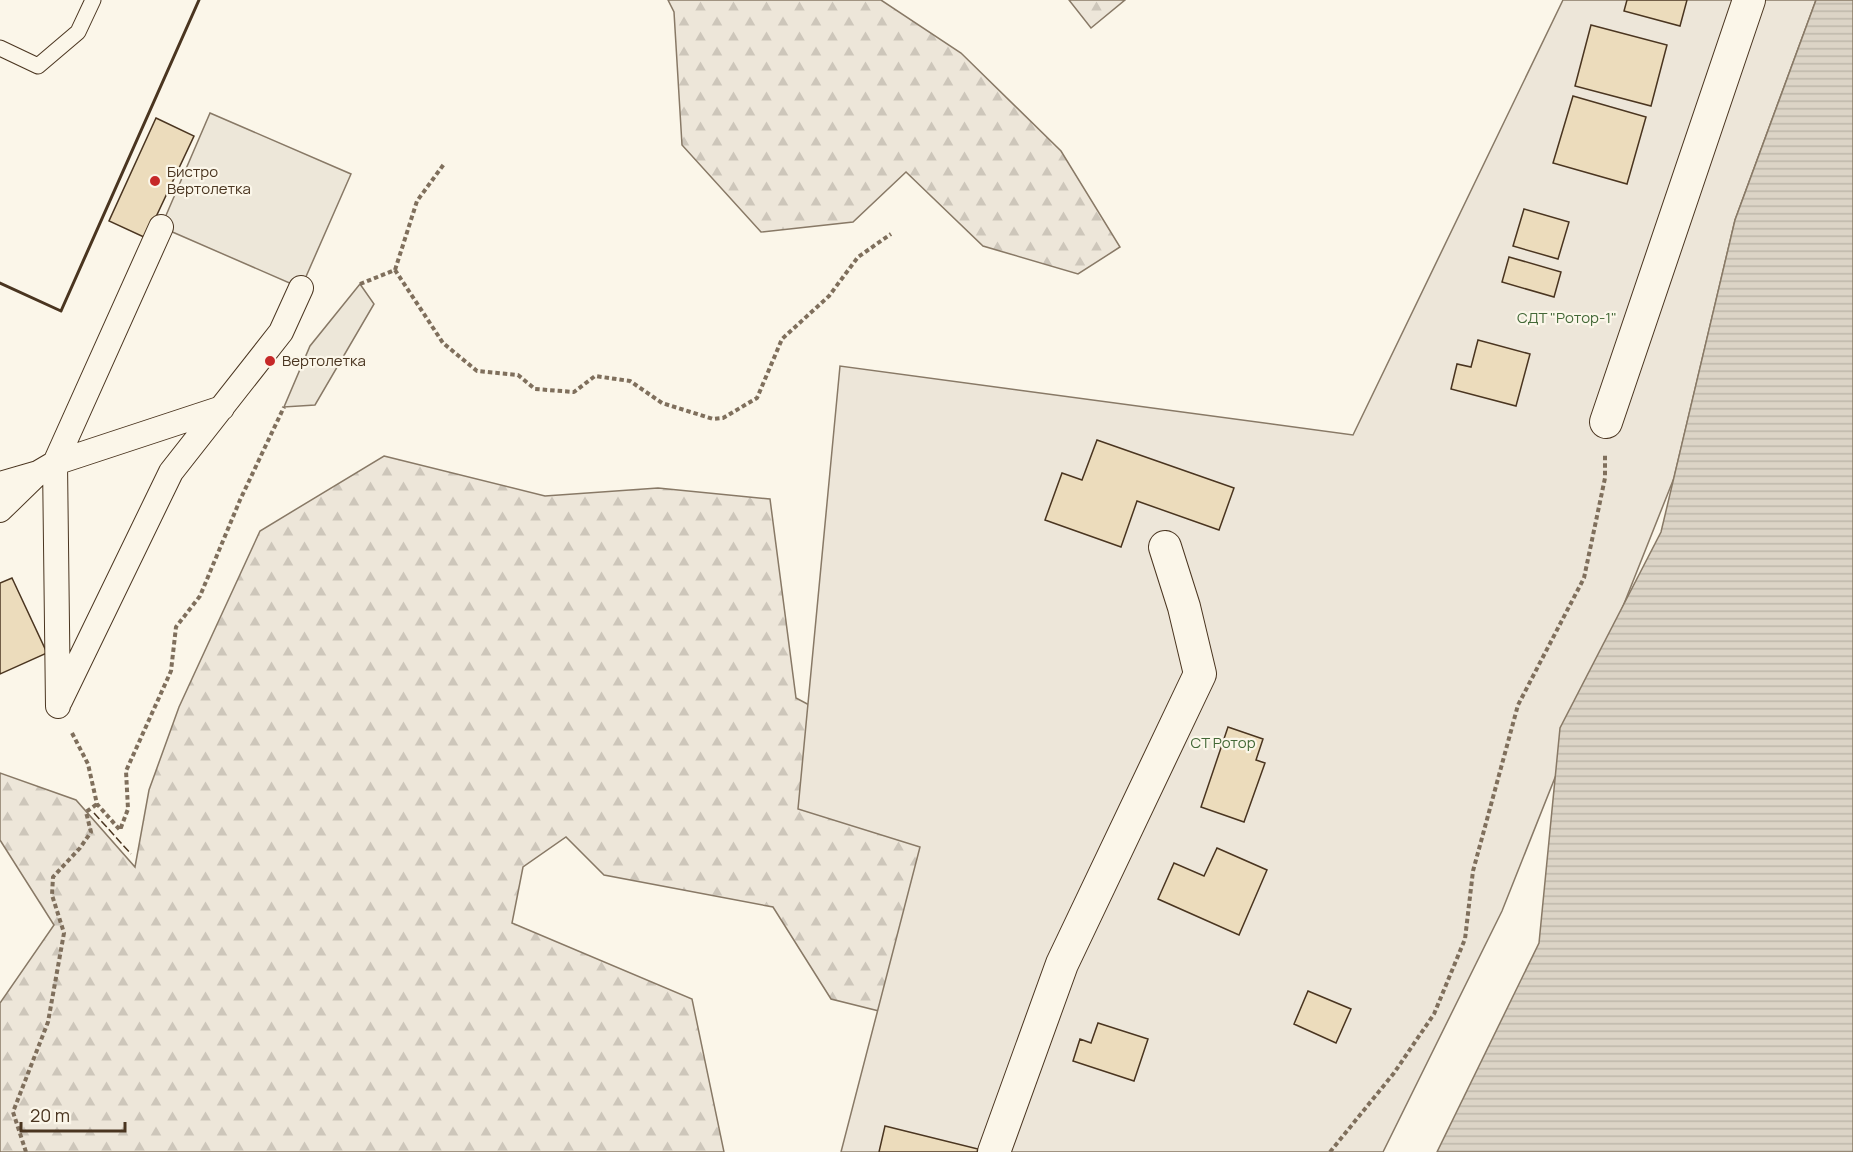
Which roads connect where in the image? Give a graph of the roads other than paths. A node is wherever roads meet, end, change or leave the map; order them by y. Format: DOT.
graph roads {
  1 [pos="93,0"];
  2 [pos="1749,0"];
  3 [pos="0,48"];
  4 [pos="161,227"];
  5 [pos="302,288"];
  6 [pos="222,408"];
  7 [pos="1606,422"];
  8 [pos="46,468"];
  9 [pos="0,484"];
  10 [pos="0,510"];
  11 [pos="1164,547"];
  12 [pos="994,1152"];
  1 -- 3 [label="lane"];
  2 -- 7 [label="street"];
  4 -- 8 [label="street"];
  5 -- 6 [label="street"];
  6 -- 8 [label="street"];
  6 -- 8 [label="street"];
  8 -- 9 [label="street"];
  8 -- 10 [label="street"];
  11 -- 12 [label="street"];
}
